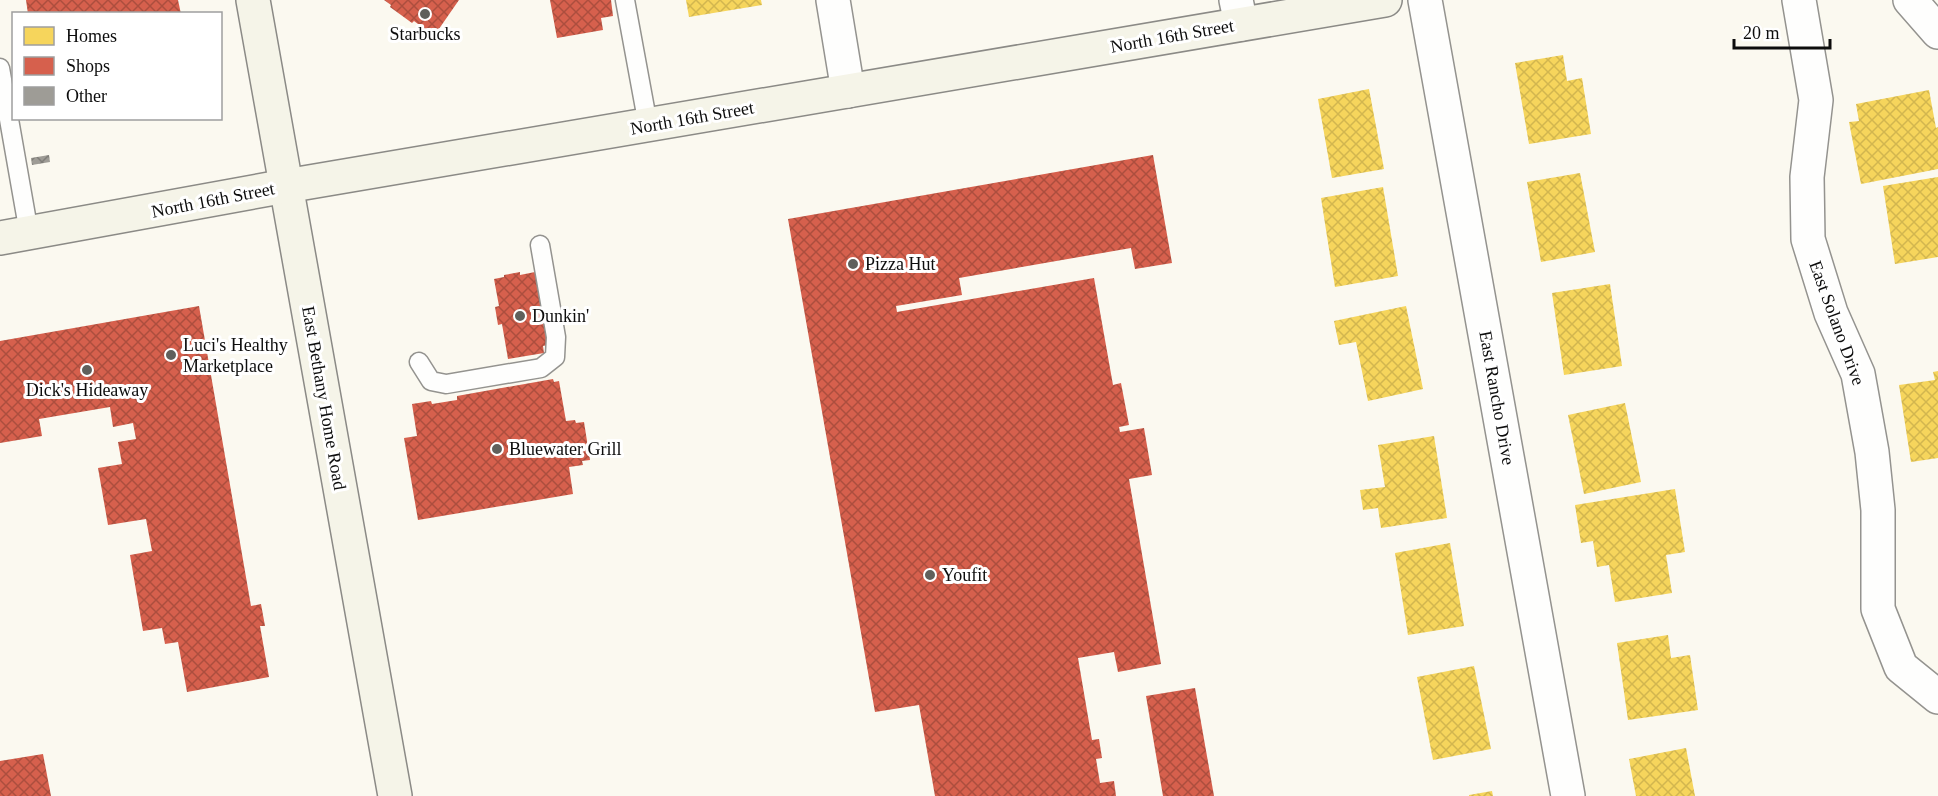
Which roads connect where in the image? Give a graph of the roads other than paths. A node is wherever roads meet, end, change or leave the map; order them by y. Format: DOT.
graph roads {
  1 [pos="253,0"];
  2 [pos="625,0"];
  3 [pos="833,0"];
  4 [pos="1385,0"];
  5 [pos="1425,0"];
  6 [pos="1799,0"];
  7 [pos="1910,0"];
  8 [pos="1238,12"];
  9 [pos="1938,32"];
  10 [pos="0,68"];
  11 [pos="848,92"];
  12 [pos="648,125"];
  13 [pos="286,186"];
  14 [pos="14,235"];
  15 [pos="540,245"];
  16 [pos="418,362"];
  17 [pos="1938,697"];
  18 [pos="395,796"];
  19 [pos="1568,796"];
  1 -- 13 [label="main road, East Bethany Home Road"];
  2 -- 12 [label="lane"];
  3 -- 11 [label="street"];
  4 -- 8 [label="main road, North 16th Street"];
  5 -- 19 [label="street, East Rancho Drive"];
  6 -- 17 [label="street, East Solano Drive"];
  7 -- 9 [label="street"];
  8 -- 11 [label="main road, North 16th Street"];
  10 -- 14 [label="lane"];
  11 -- 12 [label="main road, North 16th Street"];
  12 -- 13 [label="main road, North 16th Street"];
  13 -- 14 [label="main road, North 16th Street"];
  13 -- 18 [label="main road, East Bethany Home Road"];
  15 -- 16 [label="lane"];
}
